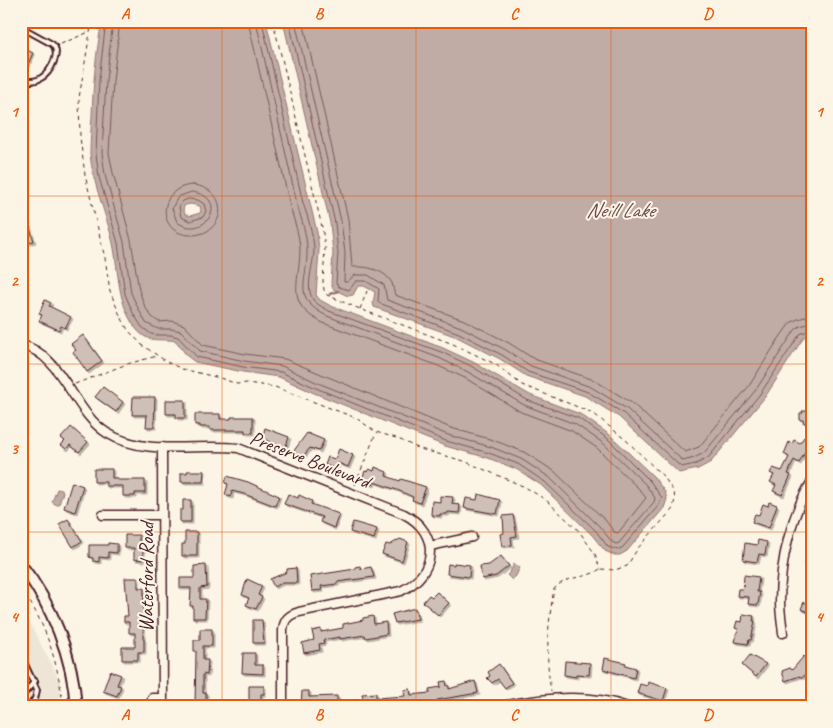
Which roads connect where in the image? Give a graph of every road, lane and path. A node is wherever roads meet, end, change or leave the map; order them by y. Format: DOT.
graph roads {
  1 [pos="92,21"];
  2 [pos="273,21"];
  3 [pos="21,27"];
  4 [pos="90,32"];
  5 [pos="56,47"];
  6 [pos="21,80"];
  7 [pos="367,291"];
  8 [pos="360,310"];
  9 [pos="21,345"];
  10 [pos="158,356"];
  11 [pos="67,387"];
  12 [pos="376,432"];
  13 [pos="162,447"];
  14 [pos="812,481"];
  15 [pos="351,493"];
  16 [pos="103,515"];
  17 [pos="162,515"];
  18 [pos="472,537"];
  19 [pos="430,546"];
  20 [pos="21,565"];
  21 [pos="600,569"];
  22 [pos="21,589"];
  23 [pos="783,633"];
  24 [pos="21,656"];
  25 [pos="35,681"];
  26 [pos="21,696"];
  27 [pos="152,698"];
  28 [pos="163,698"];
  29 [pos="552,699"];
  30 [pos="535,704"];
  31 [pos="29,707"];
  32 [pos="63,707"];
  33 [pos="76,707"];
  34 [pos="163,707"];
  35 [pos="284,707"];
  36 [pos="498,707"];
  37 [pos="627,707"];
  1 -- 4 [label="path"];
  2 -- 8 [label="path"];
  3 -- 5 [label="lane"];
  4 -- 5 [label="path"];
  4 -- 10 [label="path"];
  5 -- 6 [label="lane"];
  7 -- 8 [label="path"];
  8 -- 21 [label="path"];
  9 -- 11 [label="street, Preserve Boulevard"];
  10 -- 11 [label="path"];
  10 -- 12 [label="path"];
  11 -- 13 [label="street, Preserve Boulevard"];
  12 -- 15 [label="path"];
  12 -- 21 [label="path"];
  13 -- 15 [label="street, Preserve Boulevard"];
  13 -- 17 [label="street, Waterford Road"];
  14 -- 23 [label="street"];
  15 -- 19 [label="street, Preserve Boulevard"];
  16 -- 17 [label="street"];
  17 -- 28 [label="street, Waterford Road"];
  18 -- 19 [label="street"];
  19 -- 35 [label="street"];
  20 -- 33 [label="street"];
  21 -- 29 [label="path"];
  22 -- 32 [label="path"];
  24 -- 25 [label="lane"];
  25 -- 26 [label="lane"];
  25 -- 31 [label="lane"];
  27 -- 28 [label="street"];
  28 -- 34 [label="street, Waterford Road"];
  29 -- 30 [label="street"];
  29 -- 37 [label="street"];
  30 -- 36 [label="street"];
}
